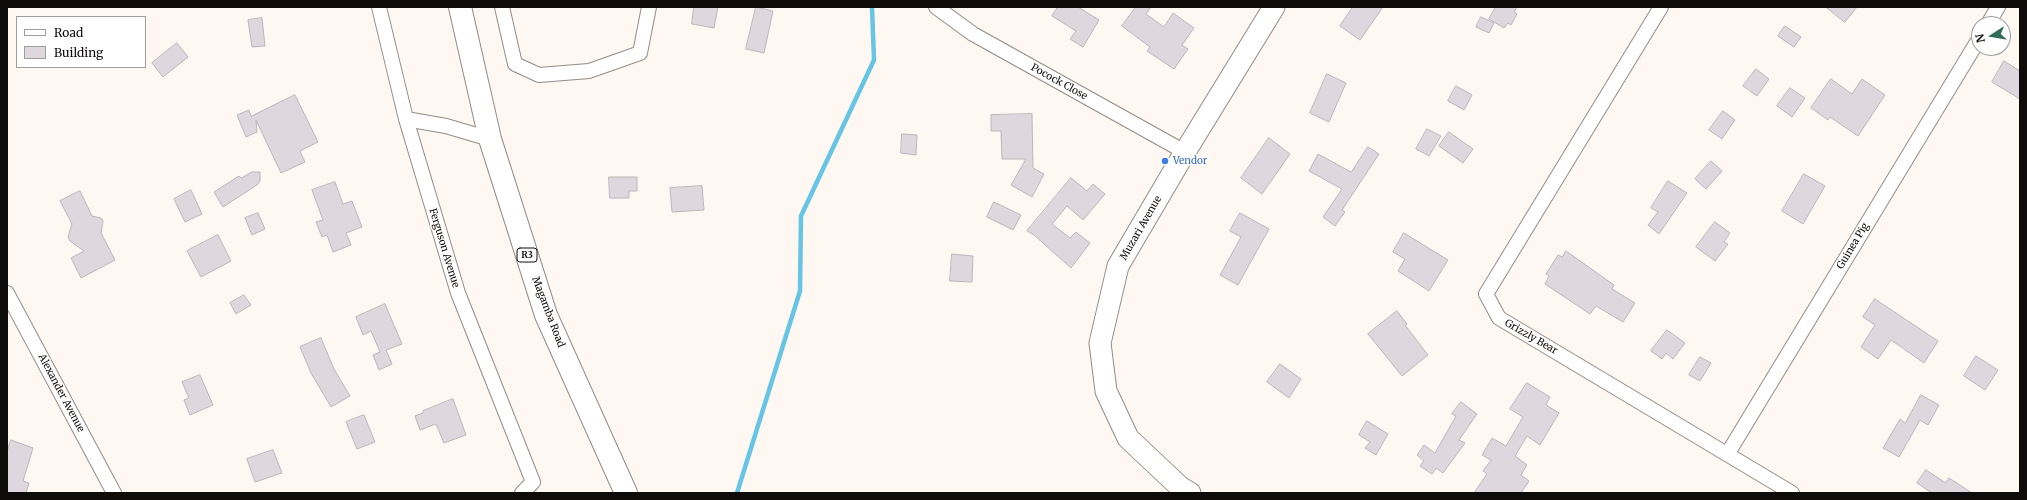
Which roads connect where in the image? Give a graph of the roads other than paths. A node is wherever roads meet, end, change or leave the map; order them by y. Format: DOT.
graph roads {
  1 [pos="379,7"];
  2 [pos="460,7"];
  3 [pos="502,7"];
  4 [pos="650,7"];
  5 [pos="936,7"];
  6 [pos="1274,7"];
  7 [pos="1661,7"];
  8 [pos="1998,7"];
  9 [pos="1993,16"];
  10 [pos="1971,52"];
  11 [pos="406,119"];
  12 [pos="490,139"];
  13 [pos="1185,152"];
  14 [pos="7,293"];
  15 [pos="1728,454"];
  16 [pos="114,493"];
  17 [pos="522,493"];
  18 [pos="626,493"];
  19 [pos="1190,493"];
  20 [pos="1792,493"];
  1 -- 11 [label="street, Ferguson Avenue"];
  2 -- 12 [label="highway, Magamba Road / R3"];
  3 -- 4 [label="street"];
  5 -- 13 [label="street, Pocock Close"];
  6 -- 13 [label="street, Muzari Avenue"];
  7 -- 15 [label="street, Grizzly Bear"];
  8 -- 9 [label="street"];
  10 -- 15 [label="street, Guinea Pig"];
  11 -- 12 [label="street"];
  11 -- 17 [label="street, Ferguson Avenue"];
  12 -- 18 [label="highway, Magamba Road / R3"];
  13 -- 19 [label="street, Muzari Avenue"];
  14 -- 16 [label="street, Alexander Avenue"];
  15 -- 20 [label="street, Grizzly Bear"];
}
